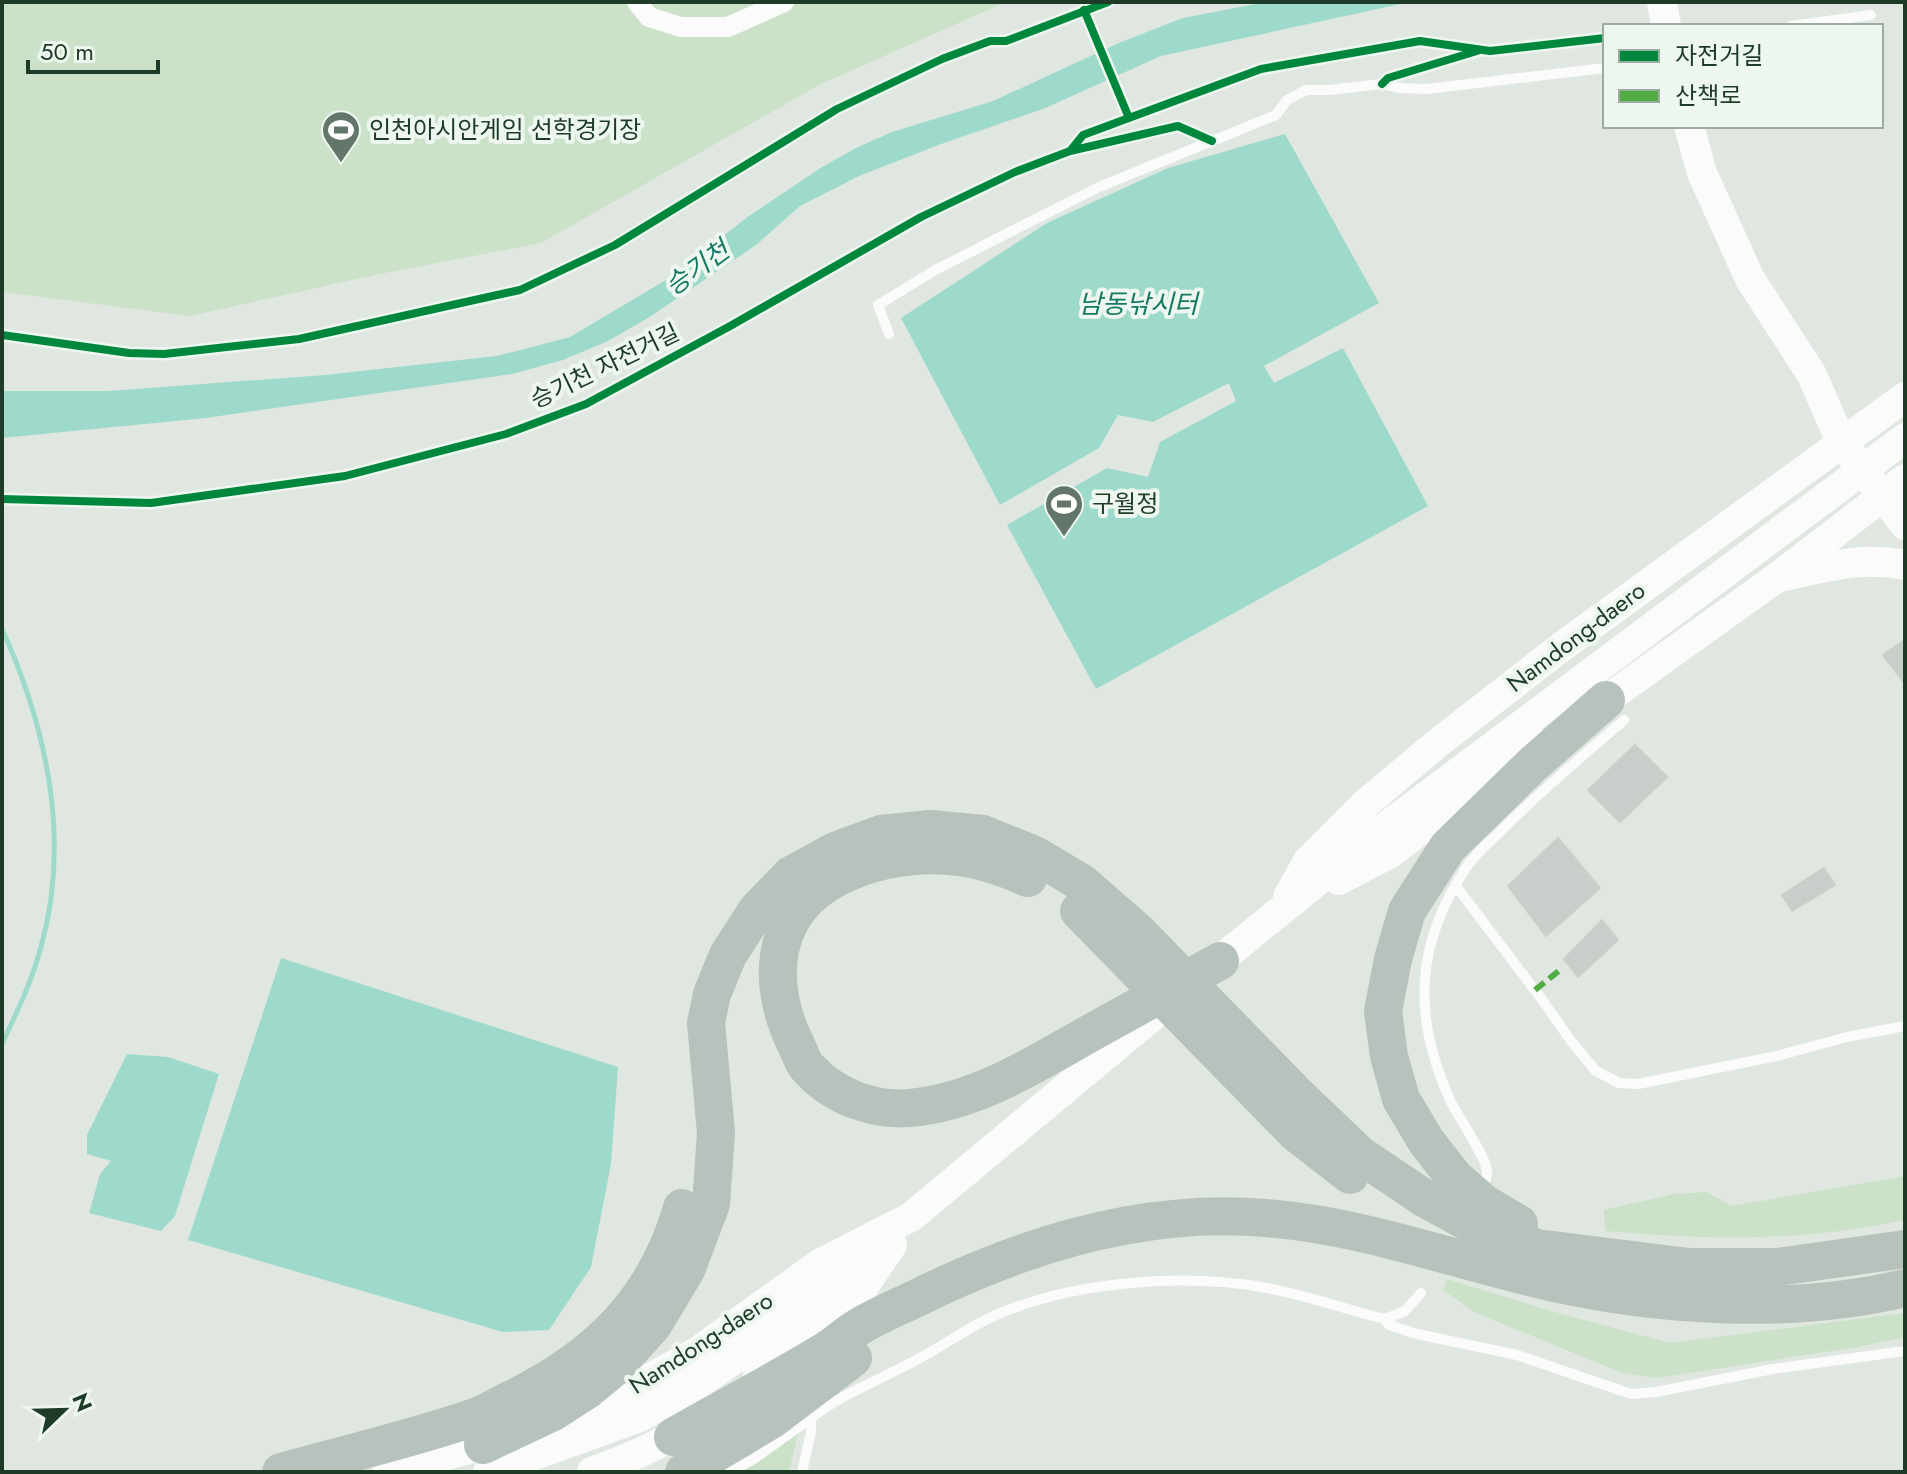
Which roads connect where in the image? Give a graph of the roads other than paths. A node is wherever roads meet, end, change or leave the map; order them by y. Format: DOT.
graph roads {
  1 [pos="637,2"];
  2 [pos="784,2"];
  3 [pos="1662,2"];
  4 [pos="1871,15"];
  5 [pos="1666,24"];
  6 [pos="1806,24"];
  7 [pos="1603,68"];
  8 [pos="1690,128"];
  9 [pos="889,334"];
  10 [pos="1905,397"];
  11 [pos="1852,435"];
  12 [pos="1905,438"];
  13 [pos="1899,484"];
  14 [pos="1905,525"];
  15 [pos="1905,565"];
  16 [pos="1775,579"];
  17 [pos="1615,710"];
  18 [pos="1456,886"];
  19 [pos="1281,911"];
  20 [pos="1121,934"];
  21 [pos="1220,961"];
  22 [pos="1905,1026"];
  23 [pos="1244,1061"];
  24 [pos="1483,1188"];
  25 [pos="911,1217"];
  26 [pos="1076,1235"];
  27 [pos="1905,1249"];
  28 [pos="1578,1254"];
  29 [pos="1553,1283"];
  30 [pos="1905,1288"];
  31 [pos="1421,1293"];
  32 [pos="1385,1319"];
  33 [pos="1905,1351"];
  34 [pos="811,1418"];
  35 [pos="483,1445"];
  36 [pos="678,1455"];
  37 [pos="281,1472"];
  38 [pos="387,1472"];
  39 [pos="592,1472"];
  40 [pos="729,1472"];
  41 [pos="802,1472"];
  1 -- 2 [label="street"];
  3 -- 5 [label="main road"];
  4 -- 6 [label="lane"];
  7 -- 9 [label="lane"];
  8 -- 11 [label="main road"];
  10 -- 11 [label="main road, Namdong-daero"];
  11 -- 13 [label="main road"];
  11 -- 19 [label="main road, Namdong-daero"];
  12 -- 19 [label="main road, Namdong-daero"];
  13 -- 14 [label="main road"];
  13 -- 16 [label="main road, Namdong-daero"];
  15 -- 16 [label="main road"];
  16 -- 17 [label="main road, Namdong-daero"];
  17 -- 18 [label="lane"];
  17 -- 19 [label="main road, Namdong-daero"];
  17 -- 28 [label="highway"];
  18 -- 22 [label="lane"];
  18 -- 24 [label="lane"];
  19 -- 21 [label="main road, Namdong-daero"];
  20 -- 21 [label="highway"];
  20 -- 23 [label="highway"];
  20 -- 35 [label="highway"];
  21 -- 25 [label="main road, Namdong-daero"];
  23 -- 28 [label="highway"];
  23 -- 29 [label="highway"];
  25 -- 35 [label="main road, Namdong-daero"];
  25 -- 35 [label="main road"];
  25 -- 36 [label="main road, Namdong-daero"];
  26 -- 29 [label="highway"];
  26 -- 36 [label="highway"];
  26 -- 36 [label="highway"];
  27 -- 28 [label="highway"];
  29 -- 30 [label="highway"];
  31 -- 32 [label="lane"];
  32 -- 33 [label="lane"];
  32 -- 34 [label="lane"];
  34 -- 40 [label="lane"];
  34 -- 41 [label="lane"];
  35 -- 37 [label="highway"];
  35 -- 38 [label="main road, Namdong-daero"];
  36 -- 39 [label="main road, Namdong-daero"];
}
